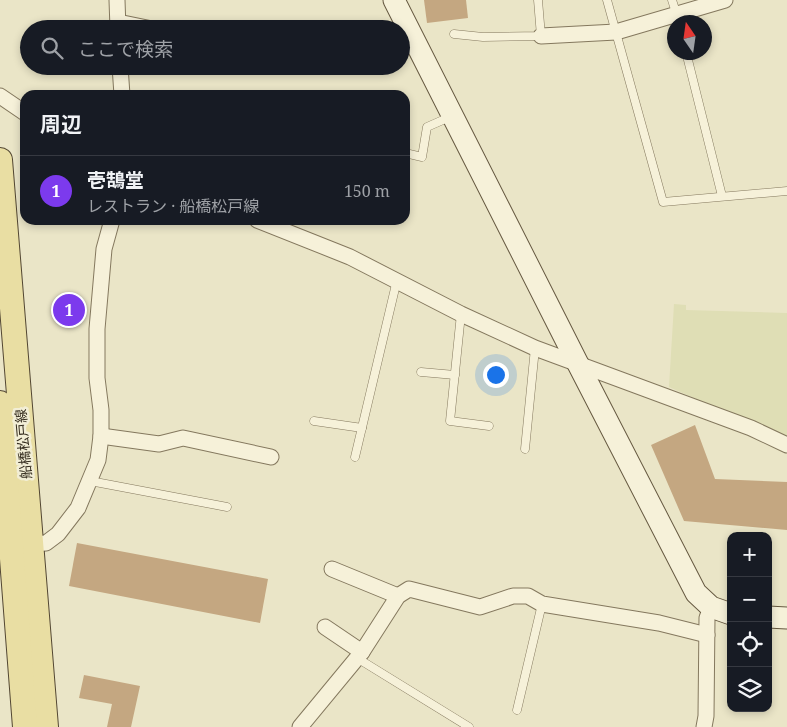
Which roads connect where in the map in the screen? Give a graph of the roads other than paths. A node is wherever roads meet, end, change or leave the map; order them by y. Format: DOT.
graph roads {
  1 [pos="117,0"];
  2 [pos="394,0"];
  3 [pos="538,0"];
  4 [pos="607,0"];
  5 [pos="725,0"];
  6 [pos="676,12"];
  7 [pos="118,20"];
  8 [pos="404,20"];
  9 [pos="410,31"];
  10 [pos="616,32"];
  11 [pos="454,34"];
  12 [pos="542,36"];
  13 [pos="688,60"];
  14 [pos="121,75"];
  15 [pos="122,90"];
  16 [pos="0,96"];
  17 [pos="20,110"];
  18 [pos="453,116"];
  19 [pos="410,153"];
  20 [pos="0,160"];
  21 [pos="787,191"];
  22 [pos="722,196"];
  23 [pos="111,225"];
  24 [pos="270,225"];
  25 [pos="397,280"];
  26 [pos="461,314"];
  27 [pos="535,348"];
  28 [pos="577,362"];
  29 [pos="421,372"];
  30 [pos="454,376"];
  31 [pos="0,403"];
  32 [pos="314,421"];
  33 [pos="490,426"];
  34 [pos="362,428"];
  35 [pos="101,436"];
  36 [pos="787,445"];
  37 [pos="525,449"];
  38 [pos="271,457"];
  39 [pos="355,457"];
  40 [pos="90,481"];
  41 [pos="227,507"];
  42 [pos="31,544"];
  43 [pos="332,570"];
  44 [pos="398,596"];
  45 [pos="542,604"];
  46 [pos="8,605"];
  47 [pos="711,607"];
  48 [pos="727,613"];
  49 [pos="772,617"];
  50 [pos="787,618"];
  51 [pos="324,626"];
  52 [pos="707,635"];
  53 [pos="359,655"];
  54 [pos="517,710"];
  55 [pos="25,727"];
  56 [pos="46,727"];
  57 [pos="300,727"];
  58 [pos="468,727"];
  59 [pos="704,727"];
  1 -- 7 [label="street"];
  2 -- 8 [label="street"];
  3 -- 12 [label="lane"];
  4 -- 10 [label="lane"];
  5 -- 6 [label="street"];
  6 -- 10 [label="street"];
  9 -- 18 [label="street"];
  10 -- 12 [label="street"];
  10 -- 22 [label="lane"];
  11 -- 12 [label="lane"];
  13 -- 22 [label="lane"];
  14 -- 15 [label="street"];
  16 -- 17 [label="street"];
  18 -- 19 [label="lane"];
  18 -- 28 [label="street"];
  20 -- 42 [label="main road, 船橋松戸線"];
  21 -- 22 [label="lane"];
  23 -- 35 [label="street"];
  24 -- 25 [label="street"];
  25 -- 26 [label="street"];
  25 -- 34 [label="lane"];
  26 -- 27 [label="street"];
  26 -- 30 [label="lane"];
  27 -- 28 [label="street"];
  27 -- 37 [label="lane"];
  28 -- 36 [label="street"];
  28 -- 47 [label="street"];
  29 -- 30 [label="lane"];
  30 -- 33 [label="lane"];
  31 -- 46 [label="main road, 船橋松戸線"];
  32 -- 34 [label="lane"];
  34 -- 39 [label="lane"];
  35 -- 38 [label="street"];
  35 -- 40 [label="street"];
  40 -- 41 [label="lane"];
  40 -- 42 [label="street"];
  42 -- 56 [label="main road, 船橋松戸線"];
  43 -- 44 [label="street"];
  44 -- 45 [label="street"];
  44 -- 53 [label="street"];
  45 -- 52 [label="street"];
  45 -- 54 [label="lane"];
  46 -- 55 [label="main road, 船橋松戸線"];
  47 -- 48 [label="street"];
  47 -- 52 [label="street"];
  49 -- 50 [label="street"];
  51 -- 53 [label="street"];
  52 -- 59 [label="street"];
  53 -- 57 [label="street"];
  53 -- 58 [label="lane"];
}
